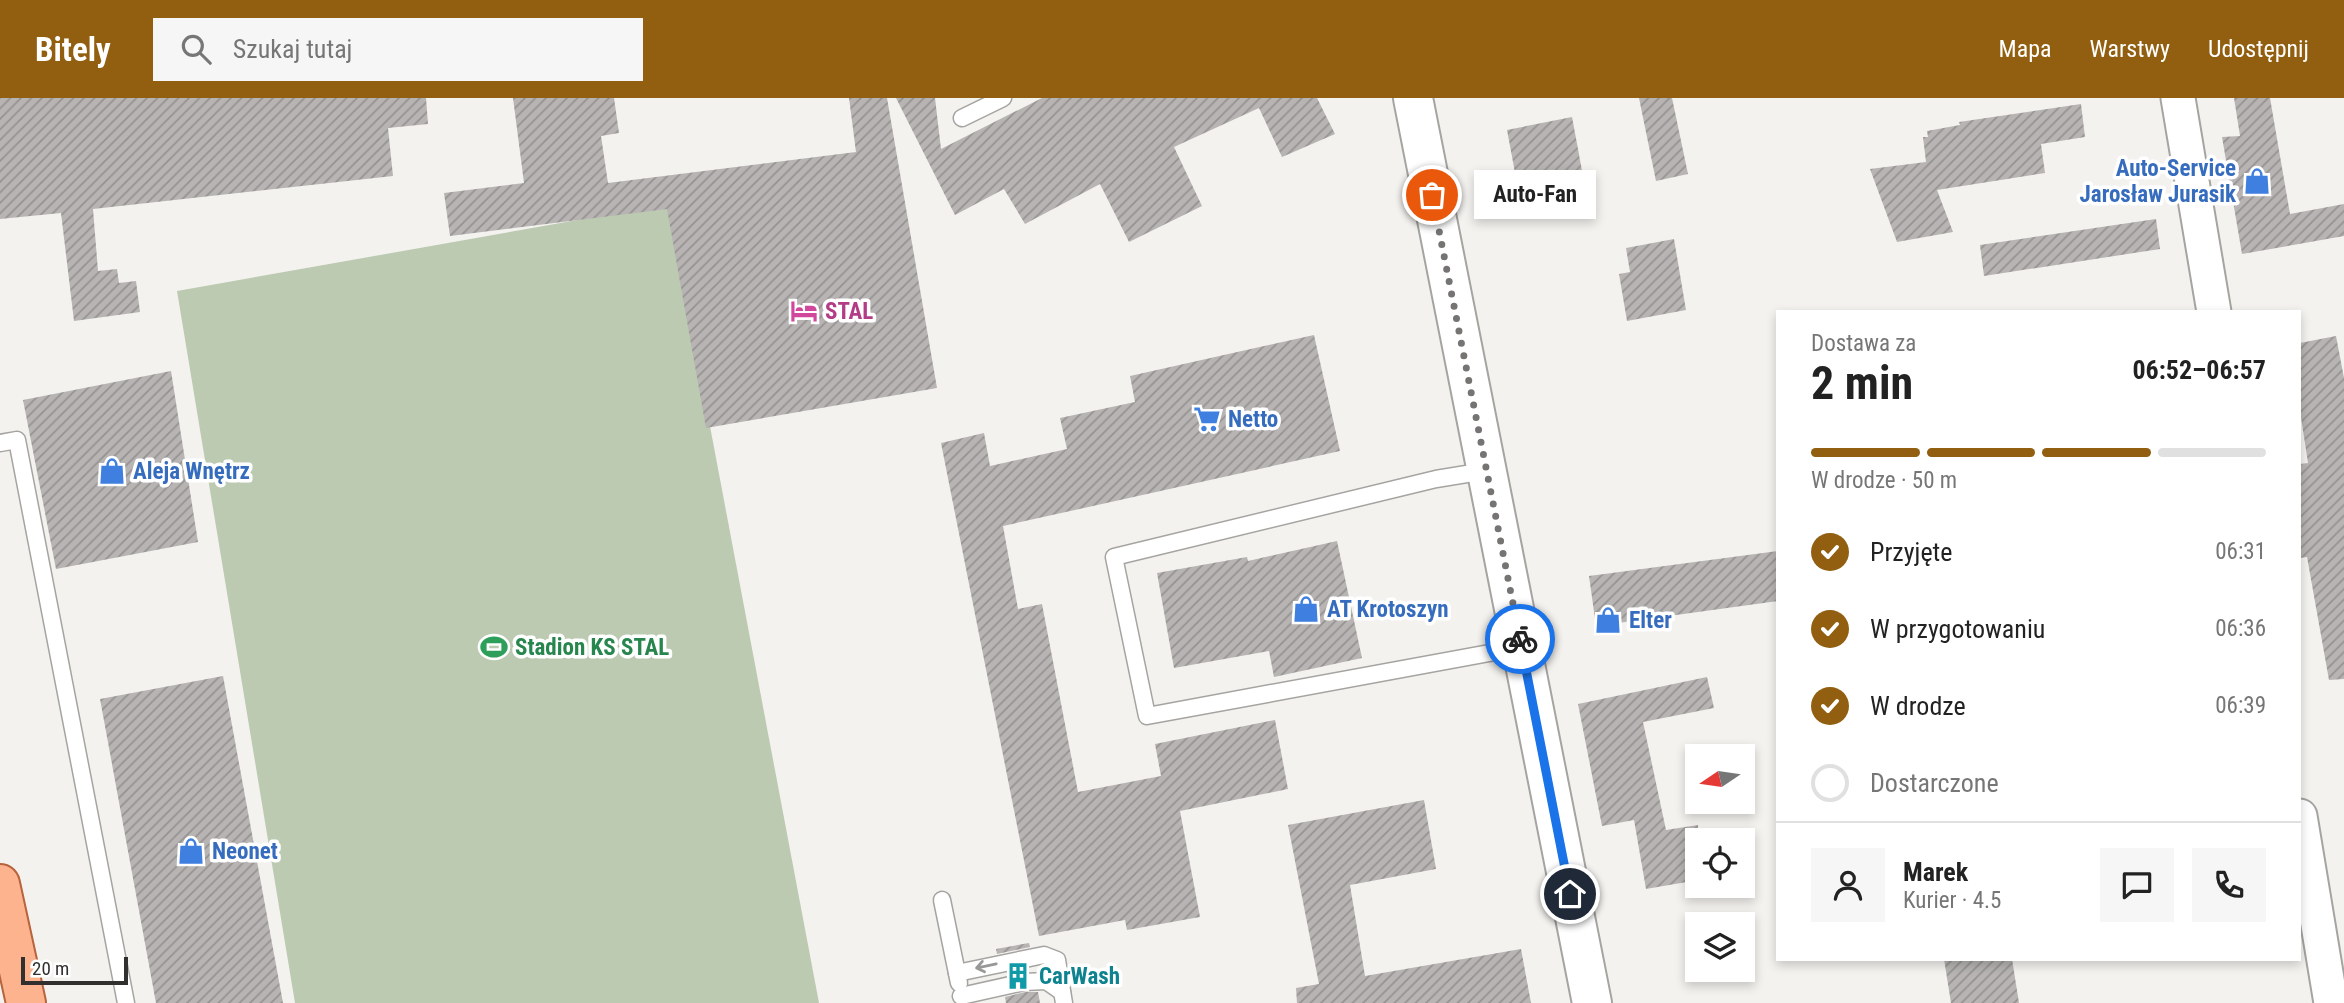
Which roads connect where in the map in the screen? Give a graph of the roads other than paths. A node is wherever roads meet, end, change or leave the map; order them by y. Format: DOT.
graph roads {
  1 [pos="1003,98"];
  2 [pos="1413,98"];
  3 [pos="2178,98"];
  4 [pos="962,118"];
  5 [pos="2214,310"];
  6 [pos="0,443"];
  7 [pos="1485,471"];
  8 [pos="1522,647"];
  9 [pos="2301,822"];
  10 [pos="0,884"];
  11 [pos="942,900"];
  12 [pos="957,973"];
  13 [pos="1063,998"];
  14 [pos="962,999"];
  15 [pos="26,1003"];
  16 [pos="126,1003"];
  17 [pos="1592,1003"];
  18 [pos="2331,1003"];
  1 -- 4 [label="lane"];
  2 -- 7 [label="street"];
  3 -- 5 [label="street"];
  6 -- 16 [label="lane"];
  7 -- 8 [label="street"];
  7 -- 8 [label="lane"];
  8 -- 17 [label="street"];
  9 -- 18 [label="street"];
  10 -- 15 [label="main road"];
  11 -- 12 [label="lane"];
  13 -- 12 [label="lane, one-way"];
  12 -- 14 [label="lane"];
  13 -- 14 [label="lane"];
}
